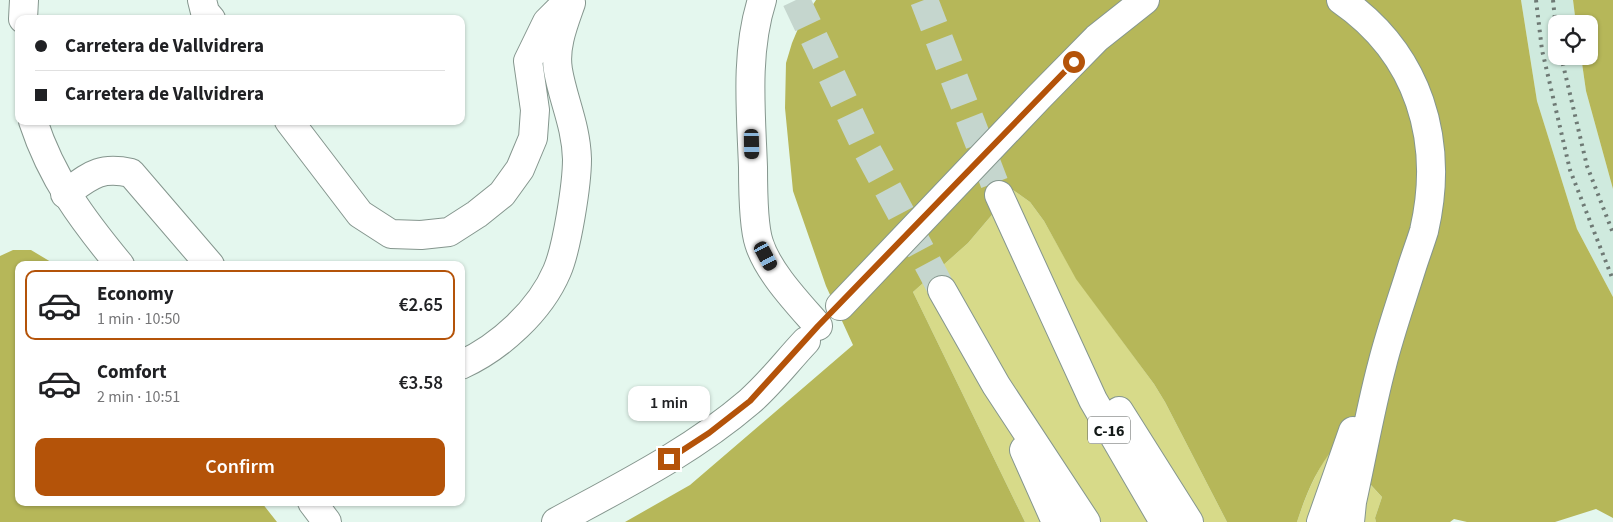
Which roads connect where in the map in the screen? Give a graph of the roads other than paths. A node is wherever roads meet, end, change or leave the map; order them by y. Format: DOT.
graph roads {
  1 [pos="24,0"];
  2 [pos="202,0"];
  3 [pos="570,0"];
  4 [pos="762,0"];
  5 [pos="1145,0"];
  6 [pos="1341,0"];
  7 [pos="23,15"];
  8 [pos="208,15"];
  9 [pos="35,125"];
  10 [pos="292,125"];
  11 [pos="65,194"];
  12 [pos="1000,195"];
  13 [pos="117,261"];
  14 [pos="207,261"];
  15 [pos="942,290"];
  16 [pos="1062,333"];
  17 [pos="812,334"];
  18 [pos="465,363"];
  19 [pos="1382,365"];
  20 [pos="996,384"];
  21 [pos="315,506"];
  22 [pos="327,522"];
  23 [pos="556,522"];
  24 [pos="1056,522"];
  25 [pos="1086,522"];
  26 [pos="1164,522"];
  27 [pos="1189,522"];
  28 [pos="1321,522"];
  29 [pos="1350,522"];
  1 -- 7 [label="main road"];
  2 -- 8 [label="main road"];
  3 -- 10 [label="main road"];
  3 -- 18 [label="main road"];
  4 -- 17 [label="main road"];
  5 -- 17 [label="main road"];
  6 -- 19 [label="main road"];
  9 -- 11 [label="main road"];
  11 -- 13 [label="main road"];
  11 -- 14 [label="main road"];
  12 -- 16 [label="main road, C-16"];
  15 -- 20 [label="main road"];
  16 -- 26 [label="main road, C-16"];
  16 -- 27 [label="main road"];
  17 -- 23 [label="main road"];
  19 -- 28 [label="main road"];
  19 -- 29 [label="main road"];
  20 -- 24 [label="main road"];
  20 -- 25 [label="main road"];
  21 -- 22 [label="main road"];
}
